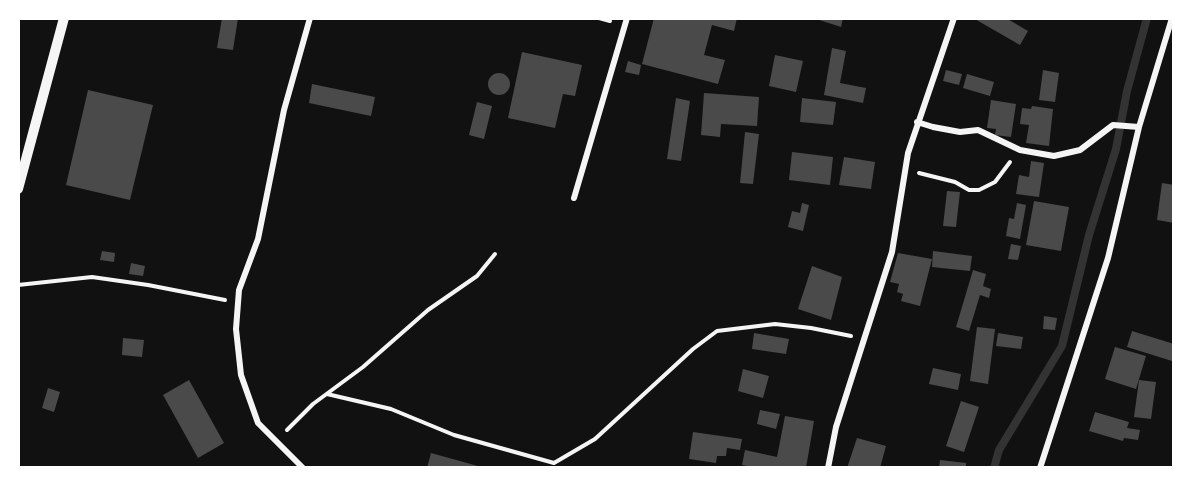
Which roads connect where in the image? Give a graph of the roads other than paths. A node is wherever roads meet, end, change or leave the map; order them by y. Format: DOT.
graph roads {
  1 [pos="64,18"];
  2 [pos="309,18"];
  3 [pos="627,18"];
  4 [pos="954,18"];
  5 [pos="1172,18"];
  6 [pos="917,122"];
  7 [pos="1139,127"];
  8 [pos="18,189"];
  9 [pos="574,198"];
  10 [pos="303,468"];
  11 [pos="828,468"];
  12 [pos="1040,468"];
  1 -- 8 [label="street"];
  2 -- 10 [label="street"];
  3 -- 9 [label="street"];
  4 -- 6 [label="street"];
  5 -- 7 [label="street"];
  6 -- 7 [label="street"];
  6 -- 11 [label="street"];
  7 -- 12 [label="street"];
}
